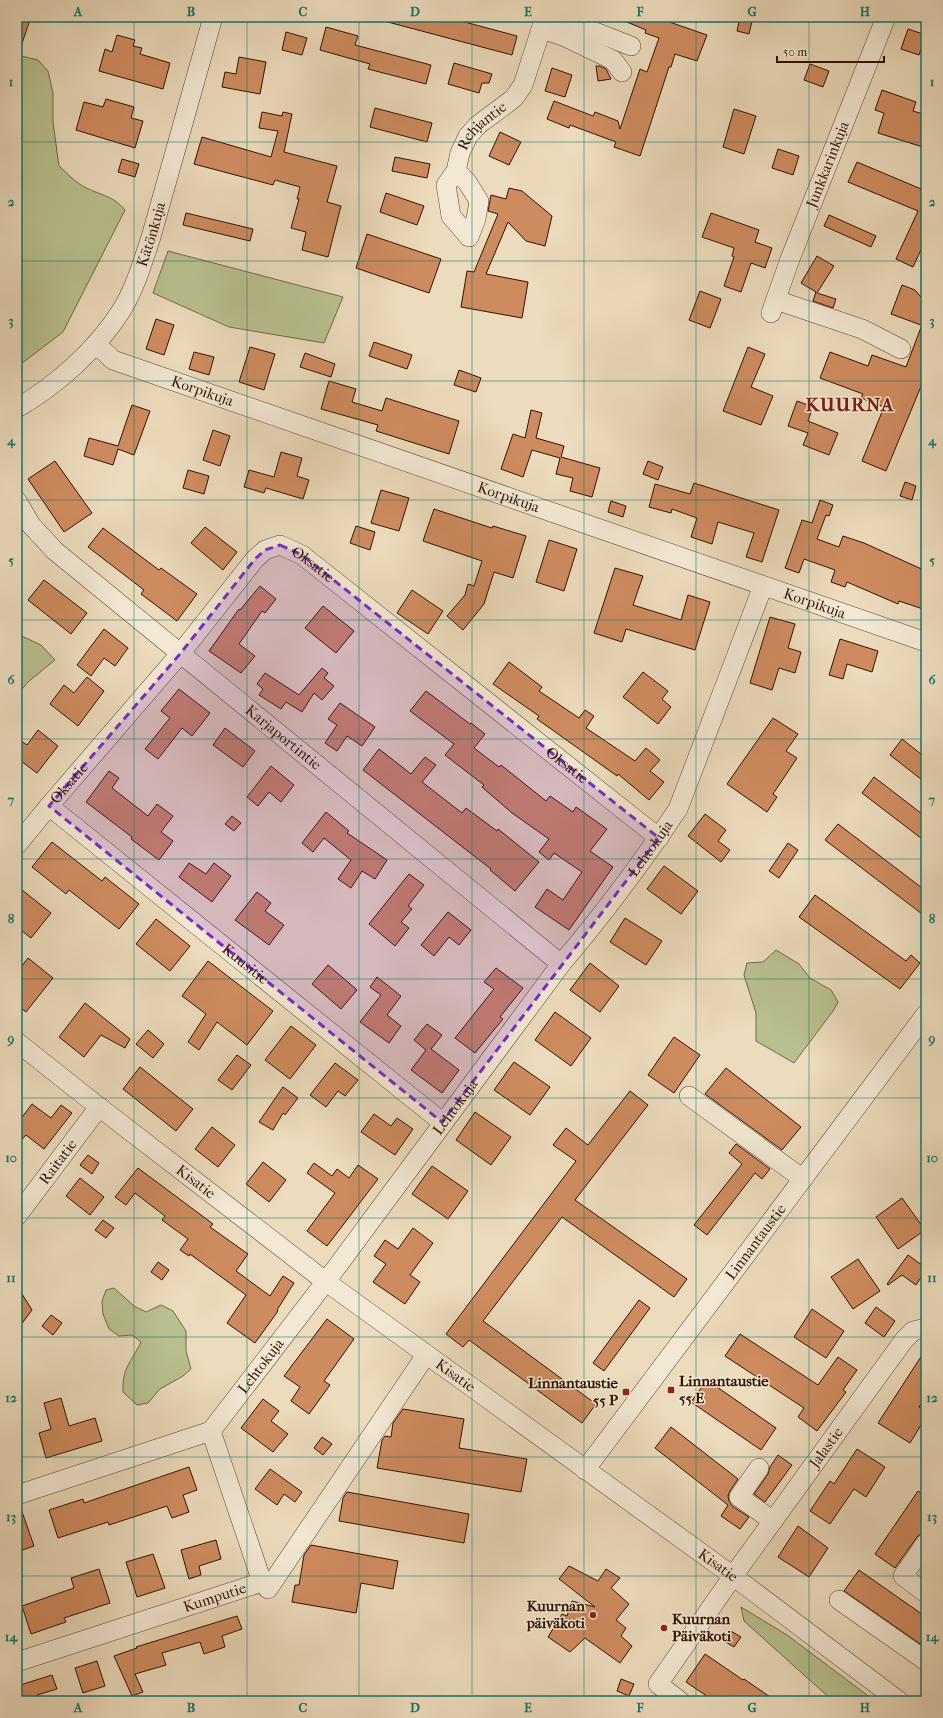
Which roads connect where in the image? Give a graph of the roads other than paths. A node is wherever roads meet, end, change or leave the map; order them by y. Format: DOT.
graph roads {
  1 [pos="213,17"];
  2 [pos="557,17"];
  3 [pos="886,17"];
  4 [pos="543,23"];
  5 [pos="631,46"];
  6 [pos="622,72"];
  7 [pos="456,171"];
  8 [pos="96,344"];
  9 [pos="901,349"];
  10 [pos="17,408"];
  11 [pos="17,501"];
  12 [pos="763,586"];
  13 [pos="926,642"];
  14 [pos="180,654"];
  15 [pos="49,806"];
  16 [pos="659,838"];
  17 [pos="17,845"];
  18 [pos="561,964"];
  19 [pos="926,1014"];
  20 [pos="17,1042"];
  21 [pos="689,1096"];
  22 [pos="99,1107"];
  23 [pos="442,1122"];
  24 [pos="803,1179"];
  25 [pos="17,1216"];
  26 [pos="325,1281"];
  27 [pos="926,1328"];
  28 [pos="426,1355"];
  29 [pos="211,1431"];
  30 [pos="759,1468"];
  31 [pos="585,1470"];
  32 [pos="17,1495"];
  33 [pos="773,1521"];
  34 [pos="926,1543"];
  35 [pos="733,1576"];
  36 [pos="268,1589"];
  37 [pos="926,1593"];
  38 [pos="840,1600"];
  39 [pos="926,1661"];
  40 [pos="17,1662"];
  41 [pos="680,1701"];
  42 [pos="899,1701"];
  1 -- 8 [label="street, Kätönkuja"];
  2 -- 5 [label="street"];
  3 -- 9 [label="street, Junkkarinkuja"];
  4 -- 6 [label="street"];
  4 -- 7 [label="street, Rehjantie"];
  7 -- 7 [label="street, Rehjantie"];
  8 -- 10 [label="street, Kätönkuja"];
  8 -- 12 [label="street, Korpikuja"];
  11 -- 14 [label="street, Karjaportintie"];
  12 -- 13 [label="street, Korpikuja"];
  12 -- 16 [label="street, Lehtokuja"];
  14 -- 15 [label="street, Oksatie"];
  14 -- 16 [label="street, Oksatie"];
  14 -- 18 [label="street, Karjaportintie"];
  15 -- 17 [label="street, Oksatie"];
  15 -- 23 [label="street, Kuusitie"];
  16 -- 18 [label="street, Lehtokuja"];
  18 -- 23 [label="street, Lehtokuja"];
  19 -- 24 [label="street, Linnantaustie"];
  20 -- 22 [label="street, Kisatie"];
  21 -- 24 [label="street"];
  22 -- 25 [label="street, Raitatie"];
  22 -- 26 [label="street, Kisatie"];
  23 -- 26 [label="street, Lehtokuja"];
  24 -- 31 [label="street, Linnantaustie"];
  26 -- 28 [label="street, Kisatie"];
  26 -- 29 [label="street, Lehtokuja"];
  27 -- 33 [label="street, Jalastie"];
  28 -- 31 [label="street, Kisatie"];
  28 -- 36 [label="street"];
  29 -- 32 [label="street"];
  29 -- 40 [label="street, Kumputie"];
  30 -- 33 [label="street"];
  31 -- 35 [label="street, Kisatie"];
  33 -- 35 [label="street, Jalastie"];
  34 -- 37 [label="street"];
  35 -- 41 [label="street, Jalastie"];
  35 -- 42 [label="street, Kisatie"];
  38 -- 39 [label="street"];
}
